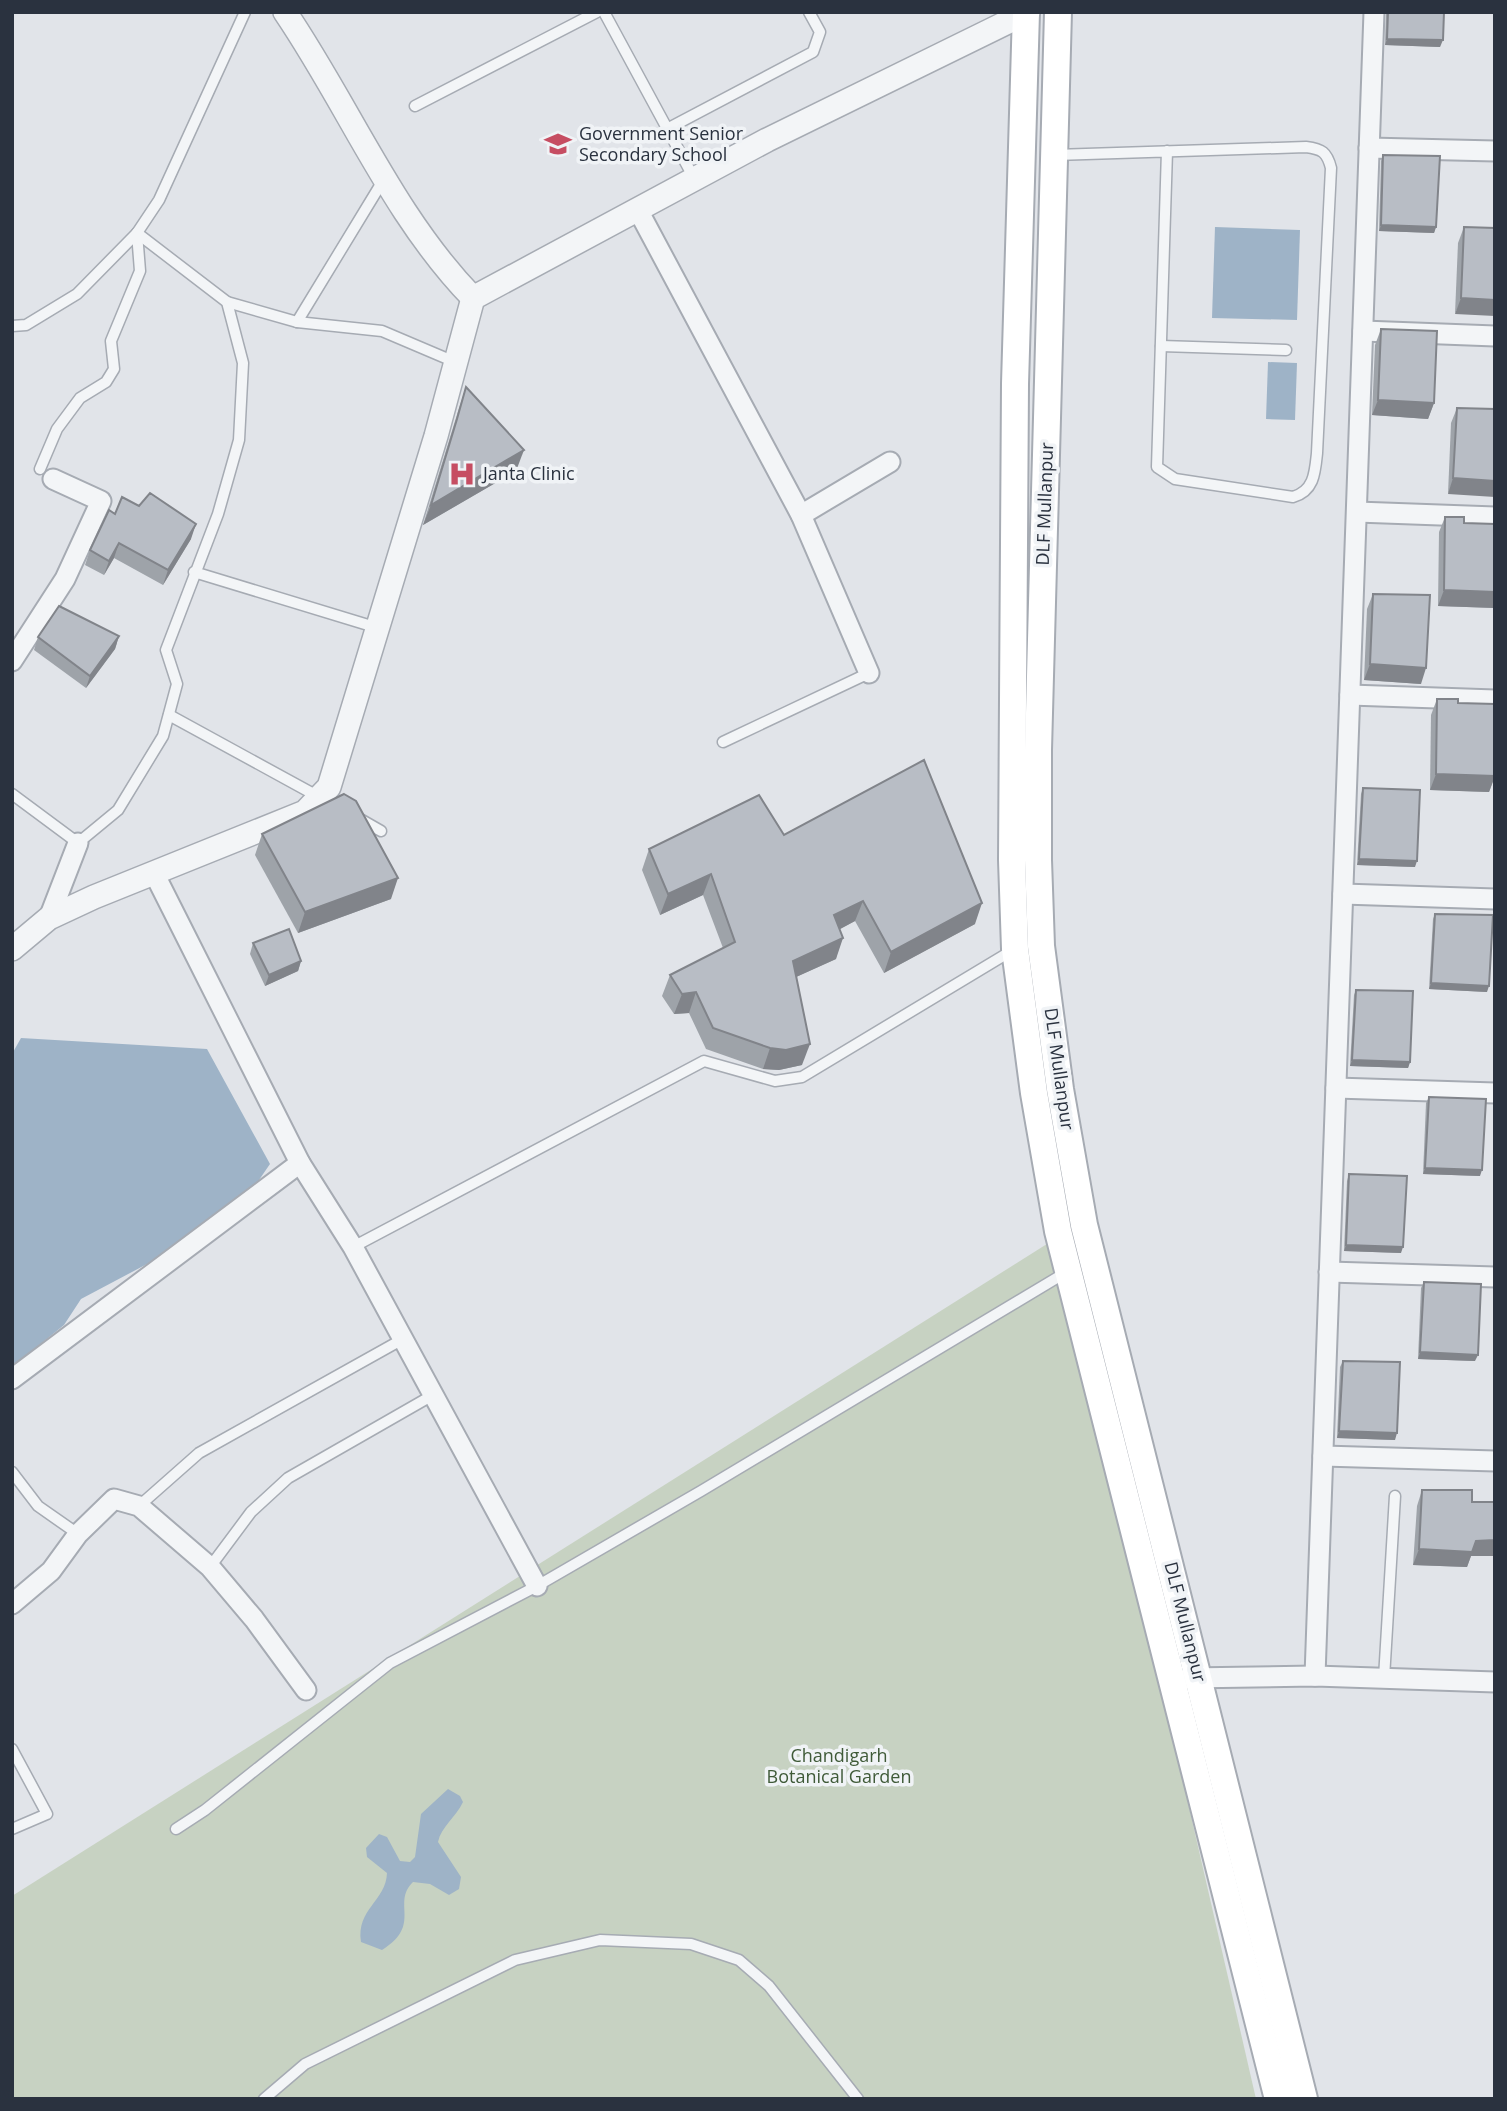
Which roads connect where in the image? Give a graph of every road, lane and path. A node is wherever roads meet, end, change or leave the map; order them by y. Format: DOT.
graph roads {
  1 [pos="245,12"];
  2 [pos="285,12"];
  3 [pos="597,12"];
  4 [pos="604,12"];
  5 [pos="809,12"];
  6 [pos="1058,12"];
  7 [pos="1374,12"];
  8 [pos="1027,13"];
  9 [pos="415,106"];
  10 [pos="667,130"];
  11 [pos="1369,148"];
  12 [pos="1495,150"];
  13 [pos="1167,151"];
  14 [pos="1054,155"];
  15 [pos="384,179"];
  16 [pos="696,180"];
  17 [pos="639,212"];
  18 [pos="137,233"];
  19 [pos="473,298"];
  20 [pos="227,302"];
  21 [pos="298,322"];
  22 [pos="12,326"];
  23 [pos="1363,331"];
  24 [pos="1495,336"];
  25 [pos="1161,346"];
  26 [pos="1286,350"];
  27 [pos="456,362"];
  28 [pos="890,462"];
  29 [pos="47,474"];
  30 [pos="1357,512"];
  31 [pos="801,516"];
  32 [pos="1495,517"];
  33 [pos="194,572"];
  34 [pos="379,628"];
  35 [pos="12,661"];
  36 [pos="869,673"];
  37 [pos="1350,695"];
  38 [pos="1495,701"];
  39 [pos="169,715"];
  40 [pos="723,742"];
  41 [pos="12,794"];
  42 [pos="326,801"];
  43 [pos="344,811"];
  44 [pos="381,831"];
  45 [pos="78,843"];
  46 [pos="155,875"];
  47 [pos="1343,894"];
  48 [pos="1495,899"];
  49 [pos="49,918"];
  50 [pos="12,949"];
  51 [pos="1015,949"];
  52 [pos="1336,1088"];
  53 [pos="1495,1093"];
  54 [pos="300,1163"];
  55 [pos="353,1247"];
  56 [pos="1069,1271"];
  57 [pos="1329,1272"];
  58 [pos="1495,1277"];
  59 [pos="403,1339"];
  60 [pos="12,1379"];
  61 [pos="433,1395"];
  62 [pos="1323,1456"];
  63 [pos="1495,1461"];
  64 [pos="12,1472"];
  65 [pos="1395,1496"];
  66 [pos="139,1506"];
  67 [pos="78,1534"];
  68 [pos="210,1567"];
  69 [pos="537,1586"];
  70 [pos="12,1604"];
  71 [pos="1315,1676"];
  72 [pos="1199,1677"];
  73 [pos="1173,1678"];
  74 [pos="1384,1678"];
  75 [pos="1495,1682"];
  76 [pos="306,1690"];
  77 [pos="12,1749"];
  78 [pos="12,1829"];
  79 [pos="176,1829"];
  80 [pos="264,2099"];
  81 [pos="858,2099"];
  82 [pos="1278,2099"];
  83 [pos="1304,2099"];
  1 -- 18 [label="lane"];
  2 -- 15 [label="street"];
  3 -- 9 [label="lane"];
  4 -- 10 [label="lane"];
  5 -- 10 [label="lane"];
  6 -- 14 [label="main road, DLF Mullanpur"];
  7 -- 11 [label="street"];
  8 -- 16 [label="street"];
  8 -- 51 [label="main road, DLF Mullanpur"];
  10 -- 16 [label="lane"];
  11 -- 12 [label="street"];
  11 -- 23 [label="street"];
  13 -- 14 [label="lane"];
  13 -- 25 [label="lane"];
  13 -- 25 [label="lane"];
  14 -- 72 [label="main road, DLF Mullanpur"];
  15 -- 19 [label="street"];
  15 -- 21 [label="lane"];
  16 -- 17 [label="street"];
  17 -- 19 [label="street"];
  17 -- 31 [label="street"];
  18 -- 20 [label="lane"];
  18 -- 22 [label="lane"];
  18 -- 29 [label="lane"];
  19 -- 27 [label="street"];
  20 -- 21 [label="lane"];
  20 -- 33 [label="lane"];
  21 -- 27 [label="lane"];
  23 -- 24 [label="street"];
  23 -- 30 [label="street"];
  25 -- 26 [label="lane"];
  27 -- 34 [label="street"];
  28 -- 31 [label="street"];
  29 -- 35 [label="street"];
  30 -- 32 [label="street"];
  30 -- 37 [label="street"];
  31 -- 36 [label="street"];
  33 -- 34 [label="lane"];
  33 -- 39 [label="lane"];
  34 -- 42 [label="street"];
  36 -- 40 [label="lane"];
  37 -- 38 [label="street"];
  37 -- 47 [label="street"];
  39 -- 42 [label="lane"];
  39 -- 45 [label="lane"];
  41 -- 45 [label="lane"];
  42 -- 46 [label="street"];
  43 -- 44 [label="lane"];
  45 -- 49 [label="street"];
  46 -- 49 [label="street"];
  46 -- 54 [label="street"];
  47 -- 48 [label="street"];
  47 -- 52 [label="street"];
  49 -- 50 [label="street"];
  51 -- 55 [label="lane"];
  51 -- 56 [label="main road, DLF Mullanpur"];
  52 -- 53 [label="street"];
  52 -- 57 [label="street"];
  54 -- 55 [label="street"];
  54 -- 60 [label="street"];
  55 -- 59 [label="street"];
  56 -- 69 [label="lane"];
  56 -- 73 [label="main road, DLF Mullanpur"];
  57 -- 58 [label="street"];
  57 -- 62 [label="street"];
  59 -- 61 [label="street"];
  59 -- 66 [label="lane"];
  61 -- 68 [label="lane"];
  61 -- 69 [label="street"];
  62 -- 63 [label="street"];
  62 -- 71 [label="street"];
  64 -- 67 [label="lane"];
  65 -- 74 [label="lane"];
  66 -- 67 [label="street"];
  66 -- 68 [label="street"];
  67 -- 70 [label="street"];
  68 -- 76 [label="street"];
  69 -- 79 [label="lane"];
  71 -- 72 [label="street"];
  71 -- 74 [label="street"];
  72 -- 73 [label="street"];
  72 -- 83 [label="main road, DLF Mullanpur"];
  73 -- 82 [label="main road, DLF Mullanpur"];
  74 -- 75 [label="street"];
  77 -- 78 [label="lane"];
  80 -- 81 [label="lane"];
}
